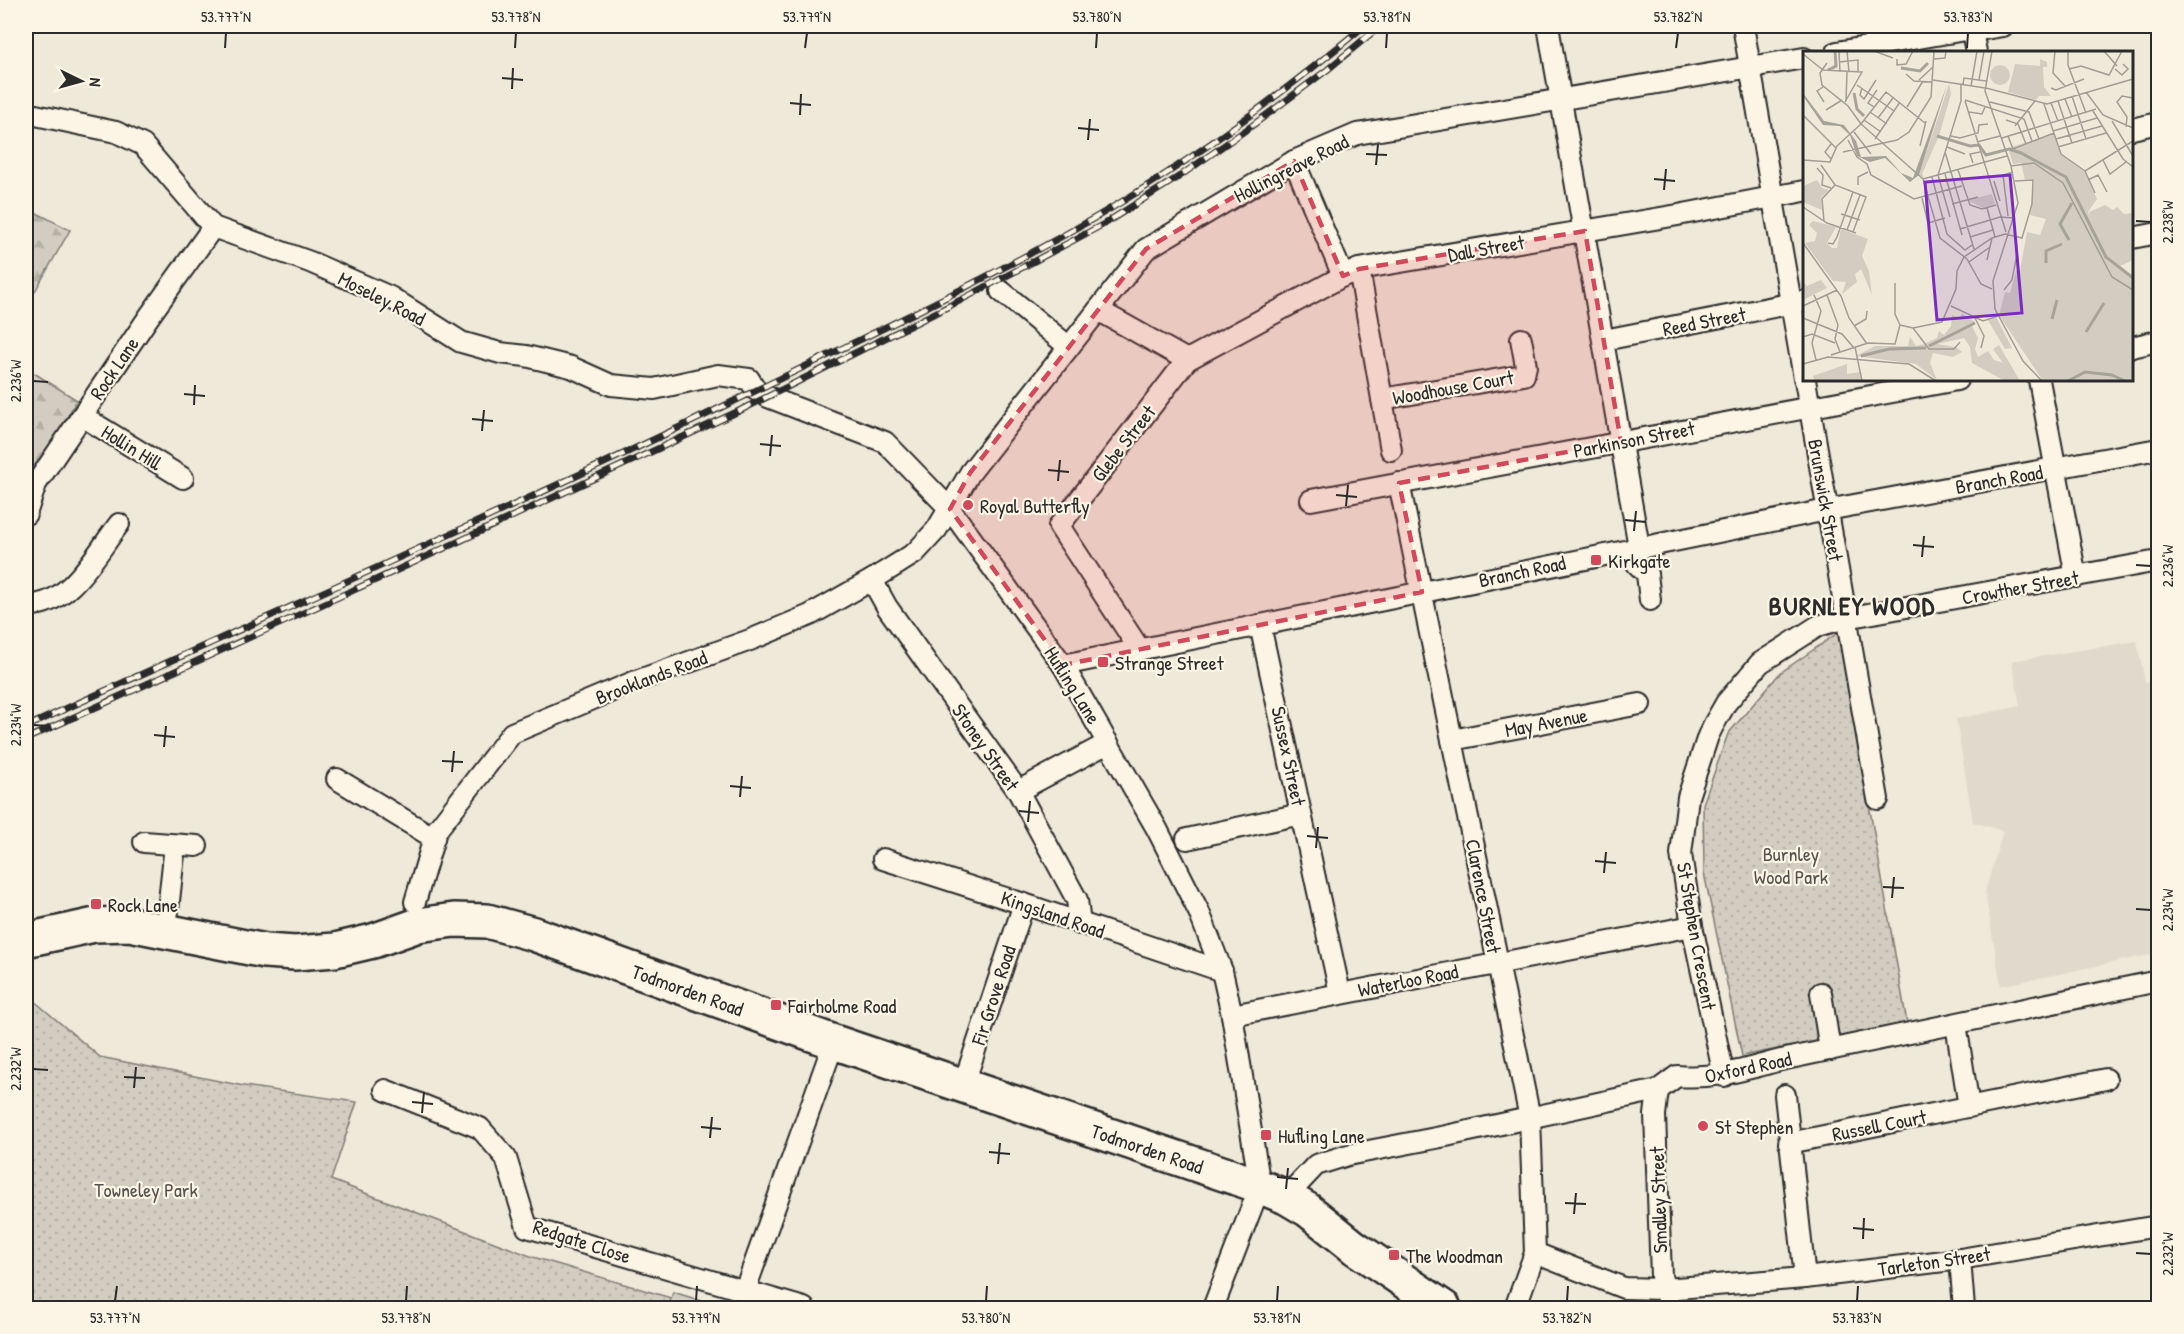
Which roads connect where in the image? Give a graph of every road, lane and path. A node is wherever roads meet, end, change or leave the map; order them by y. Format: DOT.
graph roads {
  1 [pos="1548,26"];
  2 [pos="1743,26"];
  3 [pos="2002,26"];
  4 [pos="1971,27"];
  5 [pos="1842,51"];
  6 [pos="1976,51"];
  7 [pos="1803,58"];
  8 [pos="1750,68"];
  9 [pos="1562,100"];
  10 [pos="26,113"];
  11 [pos="2158,123"];
  12 [pos="2133,129"];
  13 [pos="1294,161"];
  14 [pos="1803,191"];
  15 [pos="1773,197"];
  16 [pos="213,226"];
  17 [pos="1585,231"];
  18 [pos="2158,233"];
  19 [pos="2133,238"];
  20 [pos="1351,272"];
  21 [pos="1000,291"];
  22 [pos="1798,302"];
  23 [pos="1098,310"];
  24 [pos="1521,339"];
  25 [pos="1604,340"];
  26 [pos="2158,341"];
  27 [pos="1069,346"];
  28 [pos="2133,346"];
  29 [pos="1803,357"];
  30 [pos="1187,360"];
  31 [pos="1805,381"];
  32 [pos="1952,381"];
  33 [pos="2038,381"];
  34 [pos="768,397"];
  35 [pos="1382,399"];
  36 [pos="1809,407"];
  37 [pos="82,416"];
  38 [pos="1621,442"];
  39 [pos="2158,449"];
  40 [pos="1391,450"];
  41 [pos="2054,468"];
  42 [pos="183,478"];
  43 [pos="1399,483"];
  44 [pos="1311,500"];
  45 [pos="950,509"];
  46 [pos="1827,510"];
  47 [pos="26,514"];
  48 [pos="119,524"];
  49 [pos="1636,548"];
  50 [pos="2158,561"];
  51 [pos="2076,578"];
  52 [pos="872,580"];
  53 [pos="1422,592"];
  54 [pos="1650,600"];
  55 [pos="26,605"];
  56 [pos="1846,618"];
  57 [pos="1260,625"];
  58 [pos="1140,650"];
  59 [pos="1063,665"];
  60 [pos="1640,704"];
  61 [pos="1452,740"];
  62 [pos="1108,743"];
  63 [pos="337,778"];
  64 [pos="1018,791"];
  65 [pos="1878,799"];
  66 [pos="1301,814"];
  67 [pos="434,838"];
  68 [pos="1187,839"];
  69 [pos="144,842"];
  70 [pos="175,845"];
  71 [pos="197,846"];
  72 [pos="883,859"];
  73 [pos="415,902"];
  74 [pos="1024,904"];
  75 [pos="1080,924"];
  76 [pos="1692,926"];
  77 [pos="166,929"];
  78 [pos="26,940"];
  79 [pos="1497,964"];
  80 [pos="1222,972"];
  81 [pos="2158,981"];
  82 [pos="1340,993"];
  83 [pos="1821,993"];
  84 [pos="1232,1015"];
  85 [pos="1956,1024"];
  86 [pos="834,1042"];
  87 [pos="1830,1050"];
  88 [pos="1724,1076"];
  89 [pos="2106,1079"];
  90 [pos="963,1086"];
  91 [pos="385,1090"];
  92 [pos="1658,1090"];
  93 [pos="1785,1095"];
  94 [pos="1969,1107"];
  95 [pos="1530,1118"];
  96 [pos="1789,1143"];
  97 [pos="1273,1192"];
  98 [pos="2158,1226"];
  99 [pos="1535,1253"];
  100 [pos="1960,1259"];
  101 [pos="1805,1278"];
  102 [pos="1664,1289"];
  103 [pos="745,1290"];
  104 [pos="804,1308"];
  105 [pos="1213,1308"];
  106 [pos="1444,1308"];
  107 [pos="1515,1308"];
  108 [pos="1670,1308"];
  109 [pos="1964,1308"];
  1 -- 9 [label="street"];
  2 -- 8 [label="street, Brunswick Street"];
  3 -- 4 [label="street"];
  4 -- 5 [label="street"];
  4 -- 6 [label="street"];
  7 -- 8 [label="street, Hollingreave Road"];
  8 -- 9 [label="street, Hollingreave Road"];
  8 -- 15 [label="street, Brunswick Street"];
  9 -- 13 [label="street, Hollingreave Road"];
  9 -- 17 [label="street"];
  10 -- 16 [label="street, Moseley Road"];
  11 -- 12 [label="street"];
  13 -- 20 [label="street, Woodhouse Court"];
  13 -- 23 [label="street, Hollingreave Road"];
  14 -- 15 [label="street, Dall Street"];
  15 -- 17 [label="street, Dall Street"];
  15 -- 22 [label="street, Brunswick Street"];
  16 -- 34 [label="street, Moseley Road"];
  16 -- 37 [label="street, Rock Lane"];
  17 -- 20 [label="street, Dall Street"];
  17 -- 25 [label="street"];
  18 -- 19 [label="street"];
  20 -- 30 [label="street, Dall Street"];
  20 -- 35 [label="street, Woodhouse Court"];
  21 -- 27 [label="street"];
  22 -- 25 [label="street, Reed Street"];
  22 -- 29 [label="street, Brunswick Street"];
  23 -- 27 [label="street, Hollingreave Road"];
  23 -- 30 [label="street"];
  24 -- 35 [label="street, Woodhouse Court"];
  25 -- 38 [label="street"];
  26 -- 28 [label="street"];
  27 -- 45 [label="street, Hollingreave Road"];
  30 -- 58 [label="street, Glebe Street"];
  31 -- 36 [label="street, Brunswick Street"];
  32 -- 36 [label="street, Parkinson Street"];
  33 -- 41 [label="street"];
  34 -- 45 [label="street, Hufling Lane"];
  35 -- 40 [label="street, Woodhouse Court"];
  36 -- 38 [label="street, Parkinson Street"];
  36 -- 46 [label="street, Brunswick Street"];
  37 -- 42 [label="street, Hollin Hill"];
  37 -- 47 [label="street, Rock Lane"];
  38 -- 43 [label="street, Parkinson Street"];
  38 -- 49 [label="street"];
  39 -- 41 [label="street, Branch Road"];
  41 -- 46 [label="street, Branch Road"];
  41 -- 51 [label="street"];
  43 -- 44 [label="street, Parkinson Street"];
  43 -- 53 [label="street, Clarence Street"];
  45 -- 52 [label="street, Brooklands Road"];
  45 -- 59 [label="street, Hufling Lane"];
  46 -- 49 [label="street, Branch Road"];
  46 -- 56 [label="street, Brunswick Street"];
  48 -- 55 [label="street"];
  49 -- 53 [label="street, Branch Road"];
  49 -- 54 [label="street"];
  50 -- 51 [label="street, Crowther Street"];
  51 -- 56 [label="street, Crowther Street"];
  52 -- 64 [label="street, Stoney Street"];
  52 -- 67 [label="street, Brooklands Road"];
  53 -- 57 [label="street, Branch Road"];
  53 -- 61 [label="street, Clarence Street"];
  56 -- 65 [label="street, Brunswick Street"];
  56 -- 76 [label="street, St Stephen Crescent"];
  57 -- 58 [label="street, Branch Road"];
  57 -- 66 [label="street, Sussex Street"];
  58 -- 59 [label="street, Branch Road"];
  59 -- 62 [label="street, Hufling Lane"];
  60 -- 61 [label="street, May Avenue"];
  61 -- 79 [label="street, Clarence Street"];
  62 -- 64 [label="street"];
  62 -- 80 [label="street, Hufling Lane"];
  63 -- 67 [label="street"];
  64 -- 75 [label="street, Stoney Street"];
  66 -- 68 [label="street"];
  66 -- 82 [label="street, Sussex Street"];
  67 -- 73 [label="street, Brooklands Road"];
  69 -- 70 [label="street"];
  70 -- 71 [label="street"];
  70 -- 77 [label="street"];
  72 -- 74 [label="street, Kingsland Road"];
  74 -- 75 [label="street, Kingsland Road"];
  74 -- 90 [label="street, Fir Grove Road"];
  75 -- 80 [label="street, Kingsland Road"];
  76 -- 79 [label="street, Waterloo Road"];
  76 -- 88 [label="street, St Stephen Crescent"];
  77 -- 78 [label="highway, Todmorden Road"];
  77 -- 86 [label="highway, Todmorden Road"];
  79 -- 82 [label="street, Waterloo Road"];
  79 -- 95 [label="street, Clarence Street"];
  80 -- 84 [label="street, Hufling Lane"];
  81 -- 85 [label="street, Oxford Road"];
  82 -- 84 [label="street, Waterloo Road"];
  83 -- 87 [label="street"];
  84 -- 97 [label="street, Hufling Lane"];
  85 -- 87 [label="street, Oxford Road"];
  85 -- 94 [label="street"];
  86 -- 90 [label="highway, Todmorden Road"];
  86 -- 103 [label="street"];
  87 -- 88 [label="street, Oxford Road"];
  88 -- 92 [label="street, Oxford Road"];
  89 -- 94 [label="street, Russell Court"];
  90 -- 97 [label="highway, Todmorden Road"];
  91 -- 103 [label="street, Redgate Close"];
  92 -- 95 [label="street, Oxford Road"];
  92 -- 102 [label="street, Smalley Street"];
  93 -- 96 [label="street"];
  94 -- 96 [label="street, Russell Court"];
  95 -- 97 [label="street, Oxford Road"];
  95 -- 99 [label="street, Clarence Street"];
  96 -- 101 [label="street"];
  97 -- 105 [label="street"];
  97 -- 106 [label="highway, Todmorden Road"];
  98 -- 100 [label="street, Tarleton Street"];
  99 -- 102 [label="street, Tarleton Street"];
  99 -- 107 [label="street, Clarence Street"];
  100 -- 101 [label="street, Tarleton Street"];
  100 -- 109 [label="street"];
  101 -- 102 [label="street, Tarleton Street"];
  102 -- 108 [label="street, Smalley Street"];
  103 -- 104 [label="street, Redgate Close"];
}
